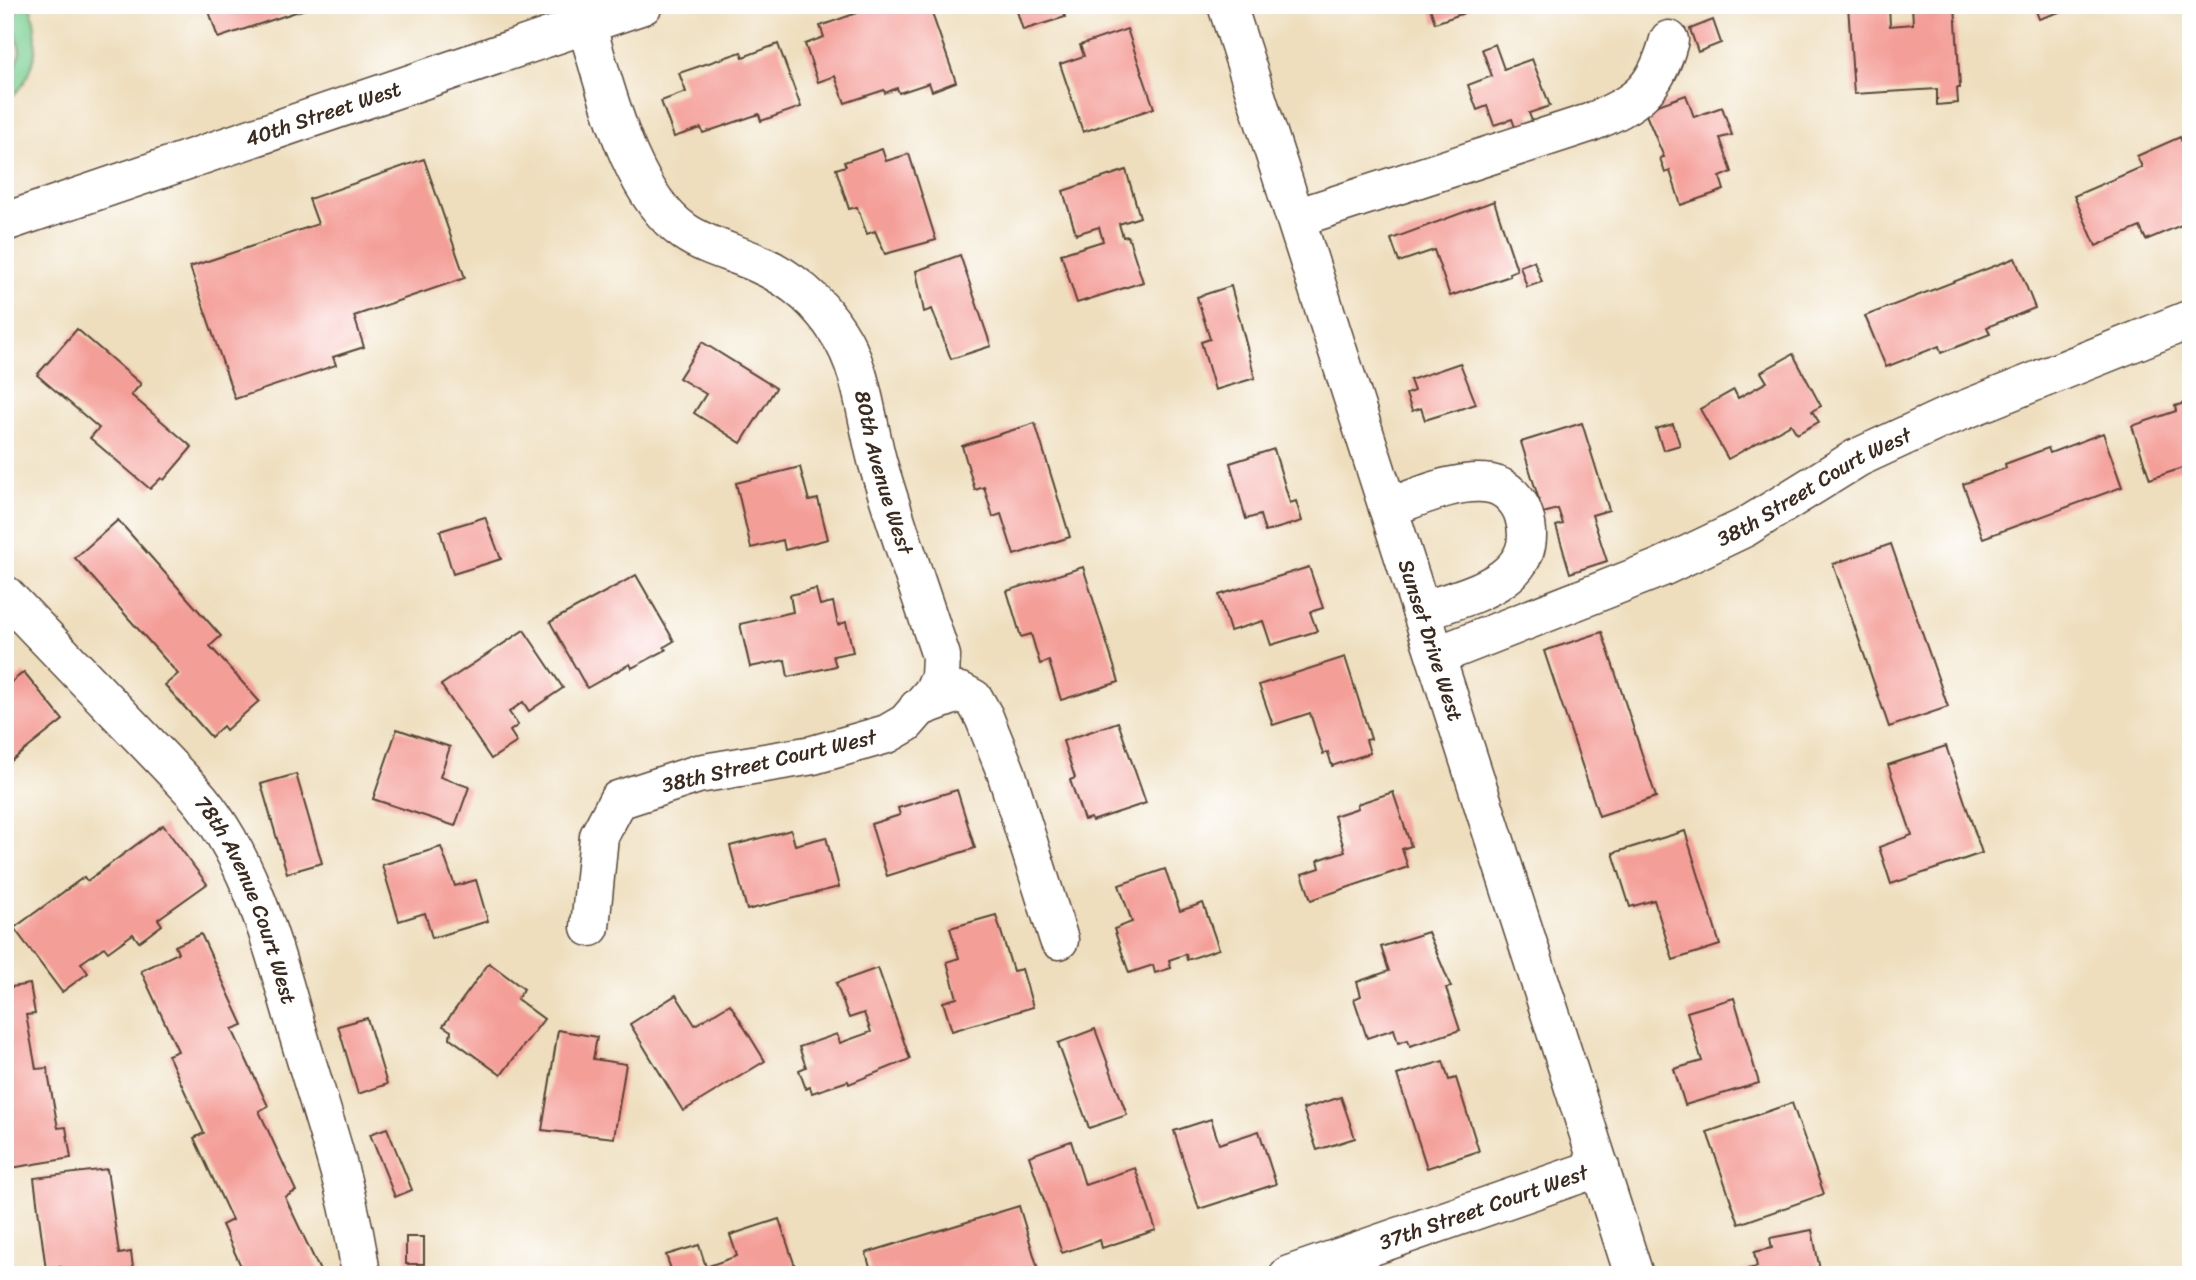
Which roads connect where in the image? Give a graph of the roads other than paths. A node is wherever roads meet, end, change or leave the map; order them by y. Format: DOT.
graph roads {
  1 [pos="643,5"];
  2 [pos="1227,5"];
  3 [pos="586,24"];
  4 [pos="1669,40"];
  5 [pos="1296,218"];
  6 [pos="5,222"];
  7 [pos="2191,319"];
  8 [pos="1388,508"];
  9 [pos="5,594"];
  10 [pos="1421,611"];
  11 [pos="1436,656"];
  12 [pos="918,708"];
  13 [pos="590,927"];
  14 [pos="1059,940"];
  15 [pos="1600,1167"];
  16 [pos="361,1275"];
  17 [pos="1289,1275"];
  18 [pos="1634,1275"];
  1 -- 3 [label="street, 40th Street West"];
  2 -- 5 [label="street, Sunset Drive West"];
  3 -- 6 [label="street, 40th Street West"];
  3 -- 12 [label="street, 80th Avenue West"];
  4 -- 5 [label="street"];
  5 -- 8 [label="street, Sunset Drive West"];
  7 -- 11 [label="street, 38th Street Court West"];
  8 -- 10 [label="street, Sunset Drive West"];
  8 -- 10 [label="street"];
  9 -- 16 [label="street, 78th Avenue Court West"];
  10 -- 11 [label="street, Sunset Drive West"];
  11 -- 15 [label="street, Sunset Drive West"];
  12 -- 13 [label="street, 38th Street Court West"];
  12 -- 14 [label="street"];
  15 -- 17 [label="street, 37th Street Court West"];
  15 -- 18 [label="street, Sunset Drive West"];
}
